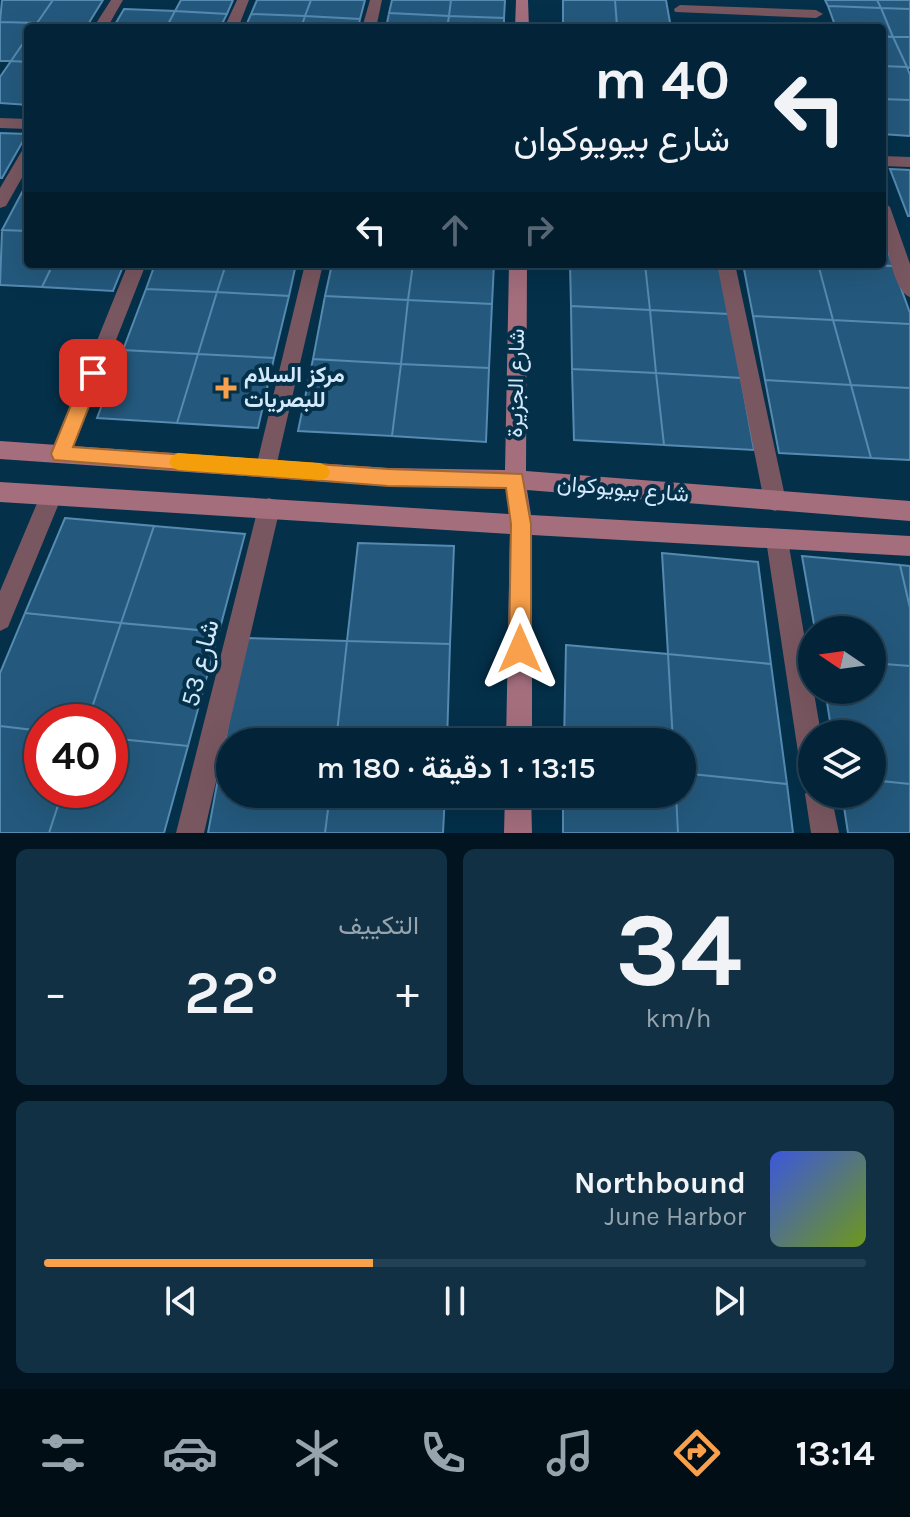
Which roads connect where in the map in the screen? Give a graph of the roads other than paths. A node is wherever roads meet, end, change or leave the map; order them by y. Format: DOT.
graph roads {
  1 [pos="117,0"];
  2 [pos="243,0"];
  3 [pos="376,0"];
  4 [pos="522,0"];
  5 [pos="811,0"];
  6 [pos="679,5"];
  7 [pos="816,14"];
  8 [pos="102,24"];
  9 [pos="233,24"];
  10 [pos="370,24"];
  11 [pos="522,24"];
  12 [pos="819,24"];
  13 [pos="0,123"];
  14 [pos="24,124"];
  15 [pos="24,160"];
  16 [pos="886,161"];
  17 [pos="910,162"];
  18 [pos="0,202"];
  19 [pos="886,219"];
  20 [pos="135,268"];
  21 [pos="313,268"];
  22 [pos="518,268"];
  23 [pos="727,268"];
  24 [pos="910,290"];
  25 [pos="0,450"];
  26 [pos="61,454"];
  27 [pos="266,467"];
  28 [pos="515,480"];
  29 [pos="0,492"];
  30 [pos="51,496"];
  31 [pos="775,501"];
  32 [pos="269,508"];
  33 [pos="910,511"];
  34 [pos="521,524"];
  35 [pos="777,540"];
  36 [pos="910,546"];
  37 [pos="0,619"];
  38 [pos="806,720"];
  39 [pos="519,728"];
  40 [pos="518,808"];
  41 [pos="821,808"];
  42 [pos="190,833"];
  43 [pos="518,833"];
  44 [pos="825,833"];
  1 -- 8 [label="street"];
  2 -- 9 [label="street"];
  3 -- 10 [label="street"];
  4 -- 11 [label="main road"];
  5 -- 7 [label="street"];
  6 -- 7 [label="street"];
  7 -- 12 [label="street"];
  13 -- 14 [label="street"];
  15 -- 18 [label="street"];
  16 -- 17 [label="street"];
  19 -- 24 [label="street"];
  20 -- 26 [label="street"];
  21 -- 27 [label="street"];
  22 -- 28 [label="main road, شارع الجزيرة"];
  23 -- 31 [label="street"];
  25 -- 26 [label="main road, شارع بيويوكوان"];
  26 -- 27 [label="main road, شارع بيويوكوان"];
  27 -- 28 [label="main road, شارع بيويوكوان"];
  28 -- 31 [label="main road, شارع بيويوكوان"];
  28 -- 34 [label="main road, شارع الجزيرة"];
  29 -- 30 [label="main road, شارع بيويوكوان"];
  30 -- 32 [label="main road, شارع بيويوكوان"];
  30 -- 37 [label="street"];
  31 -- 33 [label="main road, شارع بيويوكوان"];
  32 -- 34 [label="main road, شارع بيويوكوان"];
  32 -- 42 [label="street, شارع 53"];
  34 -- 35 [label="main road, شارع بيويوكوان"];
  34 -- 39 [label="main road, شارع الجزيرة"];
  35 -- 36 [label="main road, شارع بيويوكوان"];
  35 -- 38 [label="street"];
  40 -- 43 [label="main road"];
  41 -- 44 [label="street"];
}
